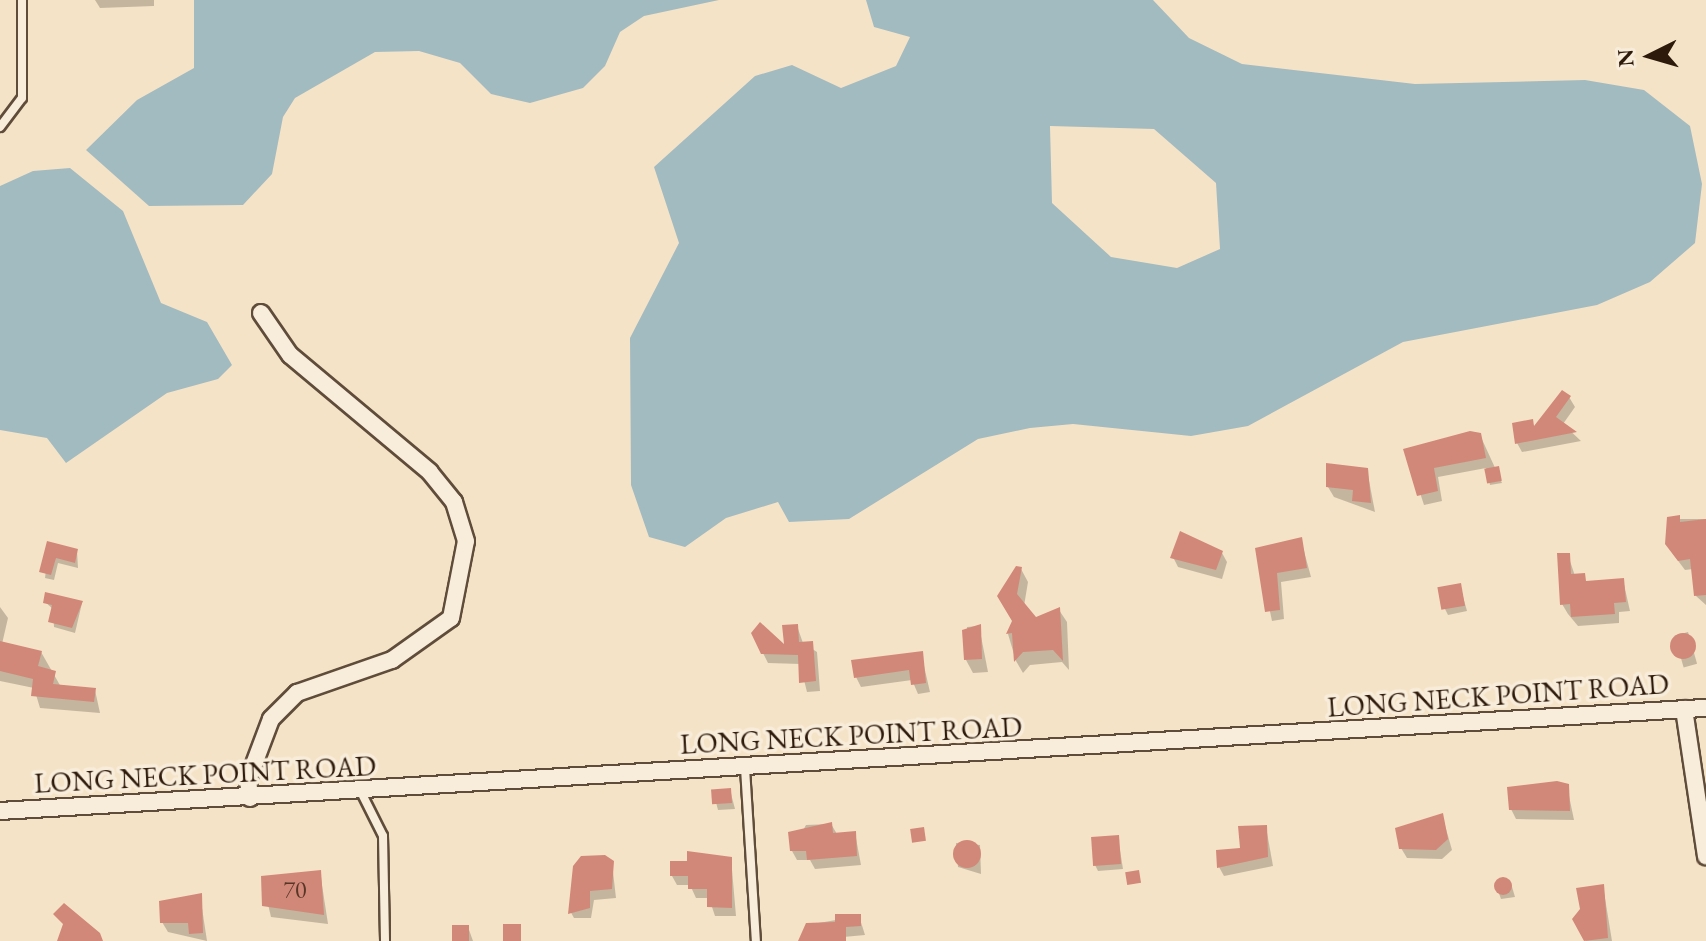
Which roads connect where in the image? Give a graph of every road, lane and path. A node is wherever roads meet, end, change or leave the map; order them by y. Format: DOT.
graph roads {
  1 [pos="22,0"];
  2 [pos="0,127"];
  3 [pos="261,313"];
  4 [pos="1706,708"];
  5 [pos="1684,709"];
  6 [pos="745,768"];
  7 [pos="361,792"];
  8 [pos="250,798"];
  9 [pos="0,811"];
  10 [pos="1706,856"];
  11 [pos="385,941"];
  12 [pos="756,941"];
  1 -- 2 [label="lane"];
  3 -- 8 [label="street"];
  4 -- 5 [label="street, LONG NECK POINT ROAD"];
  5 -- 6 [label="street, LONG NECK POINT ROAD"];
  5 -- 10 [label="street"];
  6 -- 7 [label="street, LONG NECK POINT ROAD"];
  6 -- 12 [label="lane"];
  7 -- 8 [label="street, LONG NECK POINT ROAD"];
  7 -- 11 [label="lane"];
  8 -- 9 [label="street, LONG NECK POINT ROAD"];
}
